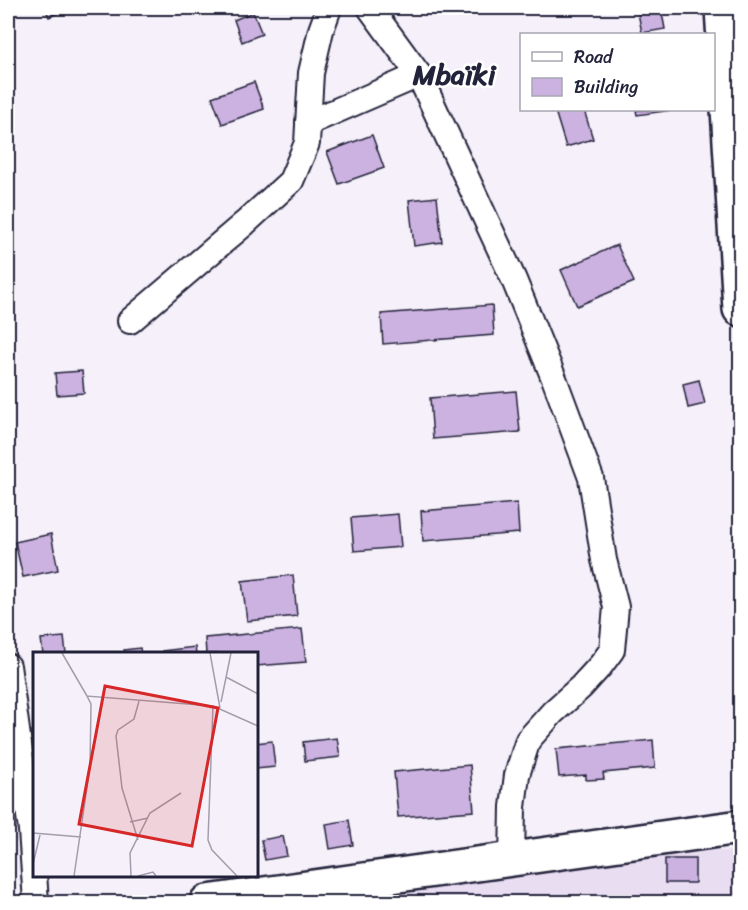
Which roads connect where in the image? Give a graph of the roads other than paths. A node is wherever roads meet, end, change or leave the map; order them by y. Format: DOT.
graph roads {
  1 [pos="329,8"];
  2 [pos="370,8"];
  3 [pos="722,8"];
  4 [pos="419,75"];
  5 [pos="308,123"];
  6 [pos="741,309"];
  7 [pos="130,321"];
  8 [pos="8,666"];
  9 [pos="741,827"];
  10 [pos="33,859"];
  11 [pos="512,860"];
  12 [pos="34,877"];
  13 [pos="36,903"];
  14 [pos="207,903"];
  1 -- 5 [label="street"];
  2 -- 4 [label="street"];
  3 -- 6 [label="main road"];
  4 -- 5 [label="street"];
  4 -- 11 [label="street"];
  5 -- 7 [label="street"];
  8 -- 10 [label="street"];
  9 -- 11 [label="main road"];
  11 -- 14 [label="main road"];
  12 -- 13 [label="street"];
}
